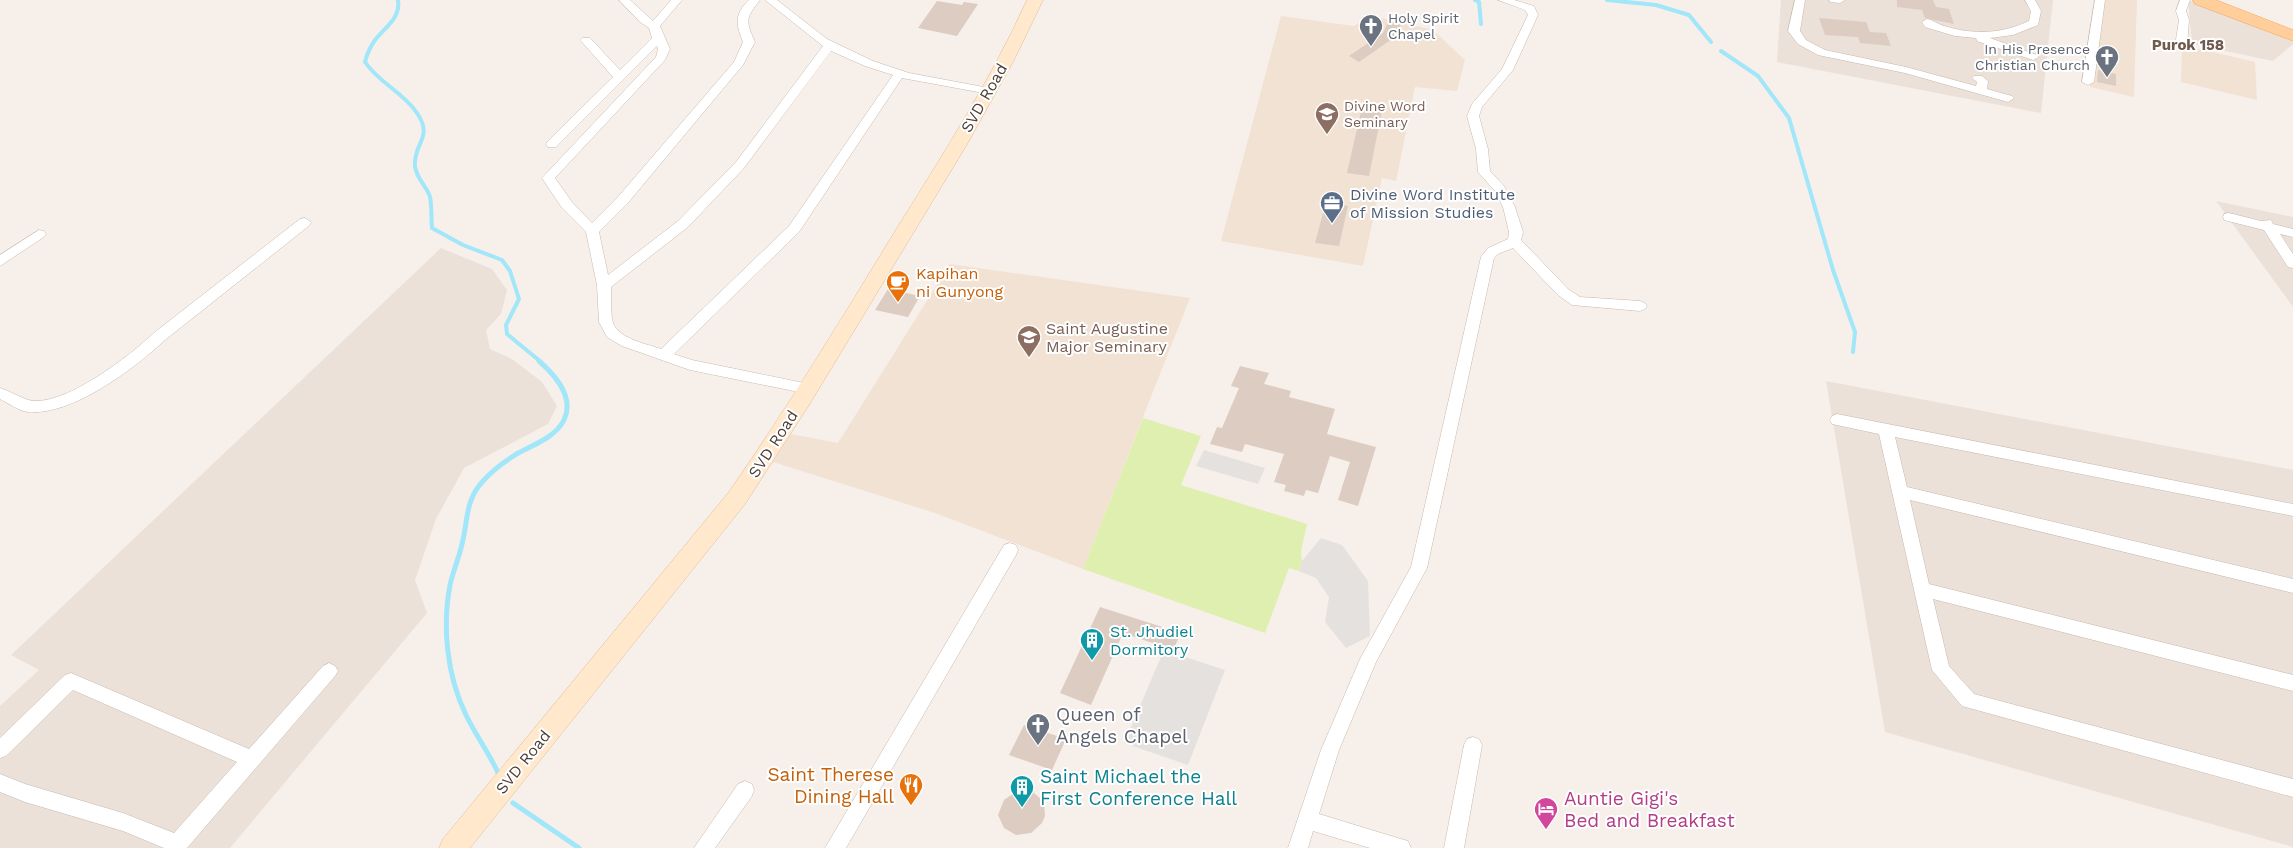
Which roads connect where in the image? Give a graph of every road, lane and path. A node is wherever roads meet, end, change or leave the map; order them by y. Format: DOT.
graph roads {
  1 [pos="624,0"];
  2 [pos="677,0"];
  3 [pos="755,0"];
  4 [pos="770,0"];
  5 [pos="1036,0"];
  6 [pos="1503,0"];
  7 [pos="1800,0"];
  8 [pos="1834,0"];
  9 [pos="1840,0"];
  10 [pos="2030,0"];
  11 [pos="2100,0"];
  12 [pos="2185,0"];
  13 [pos="2202,0"];
  14 [pos="1927,22"];
  15 [pos="654,26"];
  16 [pos="1960,32"];
  17 [pos="2293,36"];
  18 [pos="658,39"];
  19 [pos="586,40"];
  20 [pos="830,45"];
  21 [pos="2181,46"];
  22 [pos="2033,57"];
  23 [pos="899,74"];
  24 [pos="620,77"];
  25 [pos="2088,82"];
  26 [pos="989,91"];
  27 [pos="2008,98"];
  28 [pos="552,144"];
  29 [pos="2229,218"];
  30 [pos="305,222"];
  31 [pos="2265,223"];
  32 [pos="592,231"];
  33 [pos="2293,233"];
  34 [pos="39,234"];
  35 [pos="1514,241"];
  36 [pos="0,262"];
  37 [pos="2293,264"];
  38 [pos="604,285"];
  39 [pos="1640,306"];
  40 [pos="664,355"];
  41 [pos="809,389"];
  42 [pos="0,393"];
  43 [pos="1836,420"];
  44 [pos="1886,431"];
  45 [pos="1901,492"];
  46 [pos="2293,510"];
  47 [pos="1010,550"];
  48 [pos="2293,586"];
  49 [pos="1922,589"];
  50 [pos="329,671"];
  51 [pos="2293,683"];
  52 [pos="1473,745"];
  53 [pos="0,750"];
  54 [pos="253,760"];
  55 [pos="0,783"];
  56 [pos="2293,788"];
  57 [pos="745,790"];
  58 [pos="1308,820"];
  59 [pos="176,846"];
  60 [pos="453,848"];
  61 [pos="704,848"];
  62 [pos="835,848"];
  63 [pos="1298,848"];
  64 [pos="1401,848"];
  65 [pos="1454,848"];
  1 -- 15 [label="street"];
  2 -- 15 [label="street"];
  3 -- 32 [label="street"];
  4 -- 20 [label="street"];
  5 -- 26 [label="main road, SVD Road"];
  6 -- 35 [label="street"];
  7 -- 27 [label="street"];
  8 -- 9 [label="street"];
  10 -- 16 [label="street"];
  11 -- 25 [label="street"];
  12 -- 21 [label="street"];
  13 -- 17 [label="main road"];
  14 -- 16 [label="street"];
  15 -- 18 [label="street"];
  16 -- 22 [label="street"];
  18 -- 24 [label="street"];
  18 -- 32 [label="street"];
  19 -- 24 [label="street"];
  20 -- 23 [label="street"];
  20 -- 38 [label="street"];
  23 -- 26 [label="street"];
  23 -- 40 [label="street"];
  24 -- 28 [label="street"];
  26 -- 41 [label="main road, SVD Road"];
  29 -- 31 [label="street"];
  30 -- 42 [label="street"];
  31 -- 33 [label="street"];
  31 -- 37 [label="street"];
  32 -- 38 [label="street"];
  34 -- 36 [label="street"];
  35 -- 39 [label="street"];
  35 -- 58 [label="street"];
  38 -- 40 [label="street"];
  40 -- 41 [label="street"];
  41 -- 60 [label="main road, SVD Road"];
  43 -- 44 [label="street"];
  44 -- 45 [label="street"];
  44 -- 46 [label="street"];
  45 -- 48 [label="street"];
  45 -- 49 [label="street"];
  47 -- 62 [label="street"];
  49 -- 51 [label="street"];
  49 -- 56 [label="street"];
  50 -- 54 [label="street"];
  52 -- 65 [label="street"];
  53 -- 54 [label="street"];
  54 -- 59 [label="street"];
  55 -- 59 [label="street"];
  57 -- 61 [label="street"];
  58 -- 63 [label="street"];
  58 -- 64 [label="street"];
}
